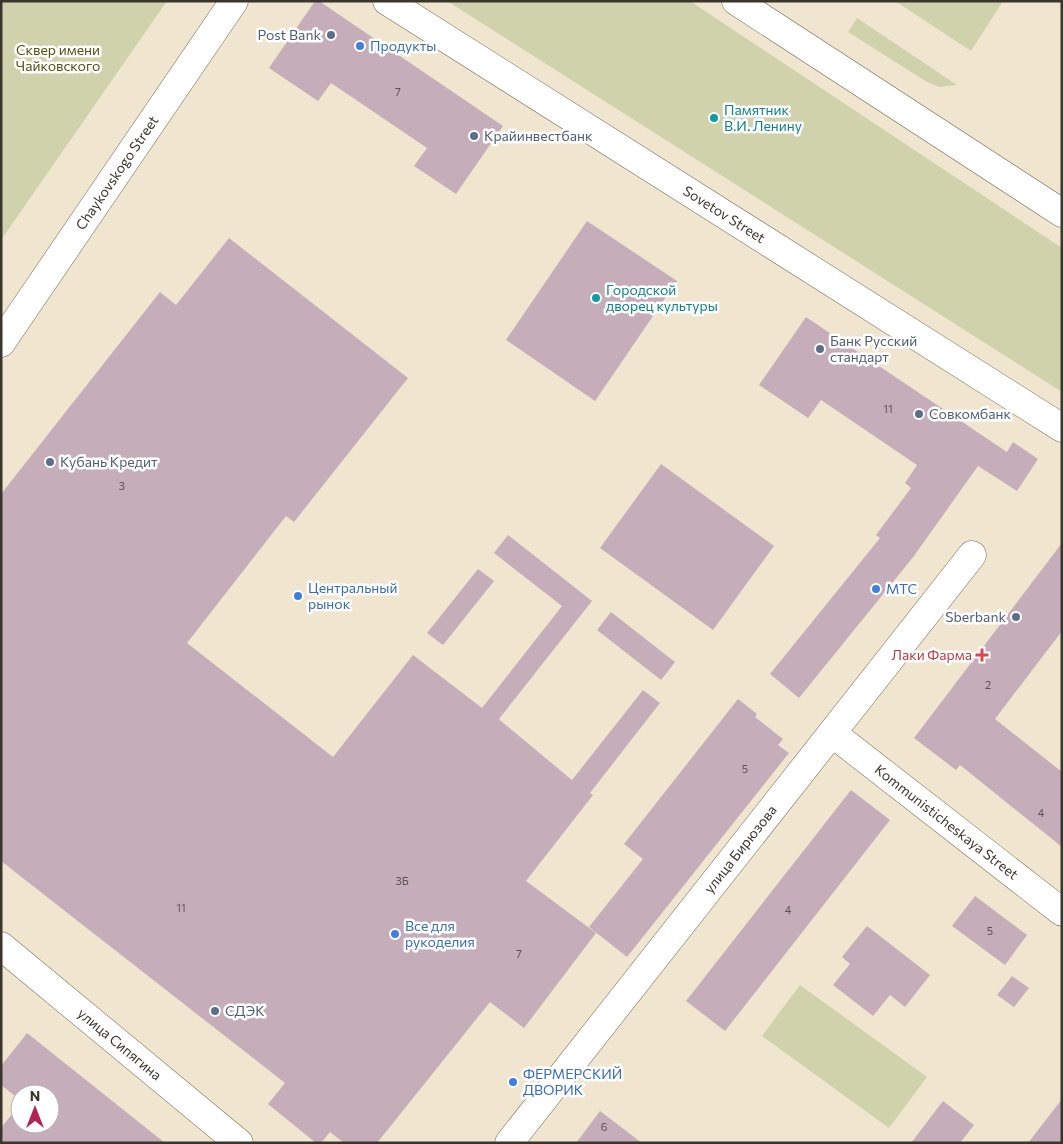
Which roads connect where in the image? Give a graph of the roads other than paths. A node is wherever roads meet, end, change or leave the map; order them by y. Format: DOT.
graph roads {
  1 [pos="234,1"];
  2 [pos="387,1"];
  3 [pos="736,1"];
  4 [pos="1062,213"];
  5 [pos="1,343"];
  6 [pos="1062,428"];
  7 [pos="972,555"];
  8 [pos="832,733"];
  9 [pos="1062,912"];
  10 [pos="1,946"];
  11 [pos="239,1143"];
  12 [pos="509,1143"];
  1 -- 5 [label="street, Chaykovskogo Street"];
  2 -- 6 [label="street, Sovetov Street"];
  3 -- 4 [label="street"];
  7 -- 8 [label="street, улица Бирюзова"];
  8 -- 9 [label="street, Kommunisticheskaya Street"];
  8 -- 12 [label="street, улица Бирюзова"];
  10 -- 11 [label="street, улица Сипягина"];
}
